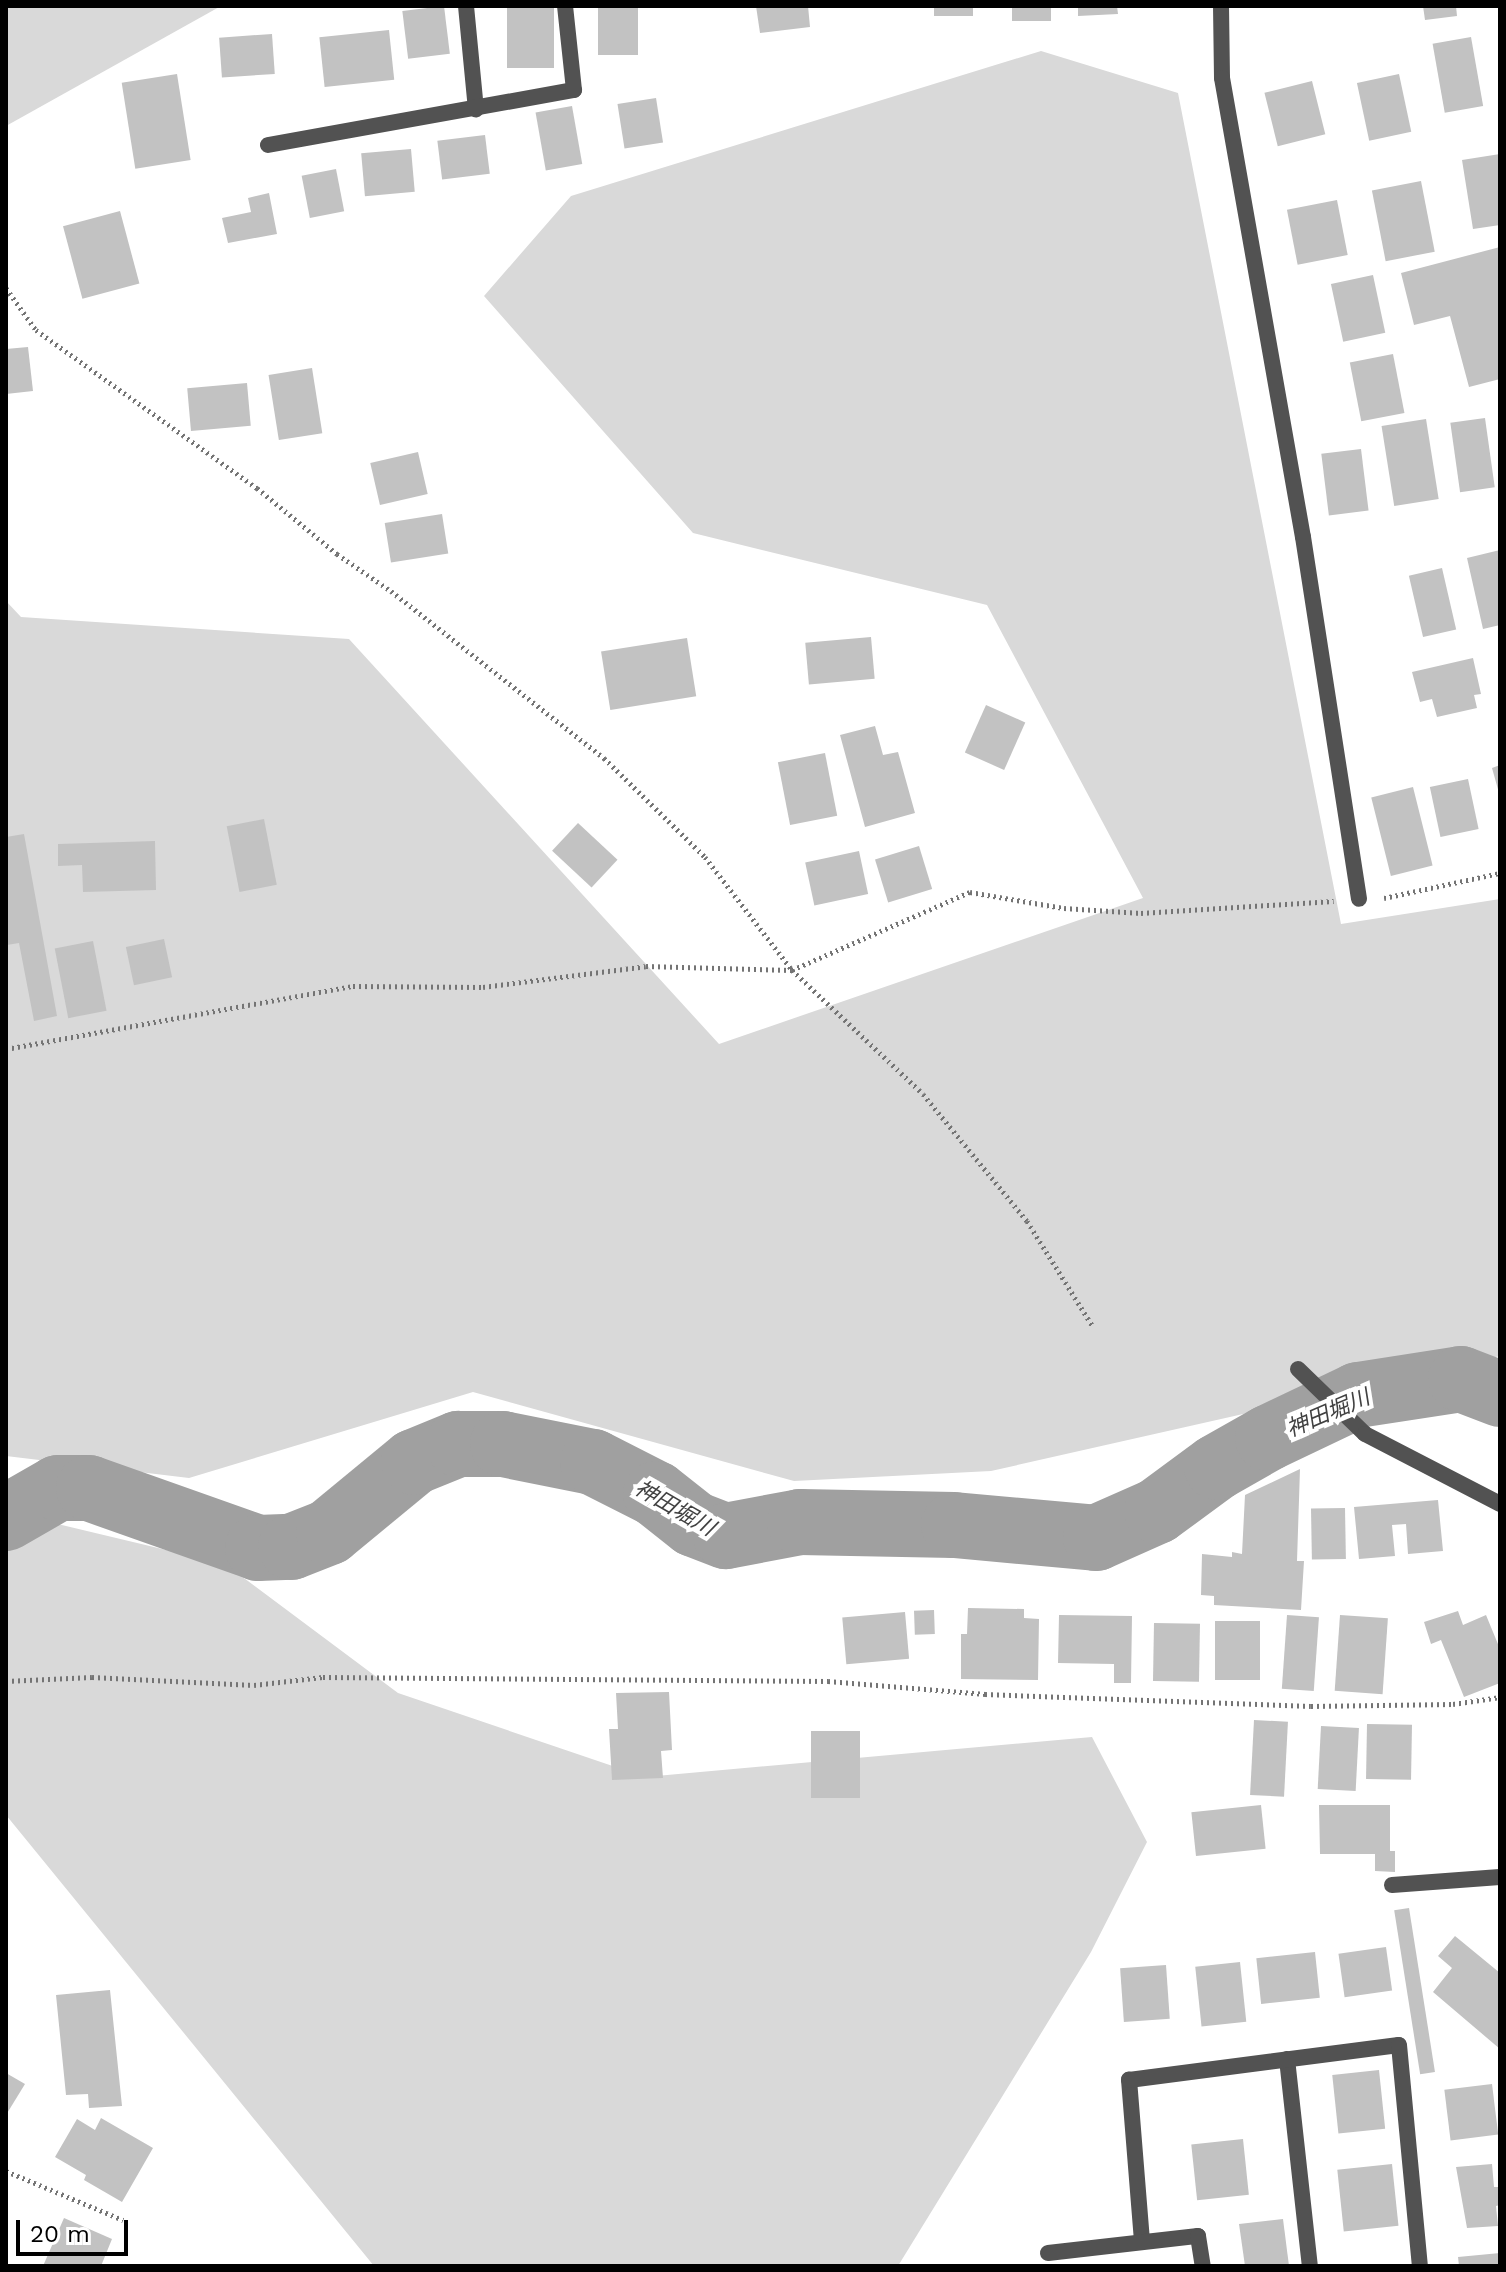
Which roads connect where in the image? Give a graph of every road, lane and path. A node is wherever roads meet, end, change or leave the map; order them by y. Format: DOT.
graph roads {
  1 [pos="466,6"];
  2 [pos="565,6"];
  3 [pos="1221,6"];
  4 [pos="476,110"];
  5 [pos="268,145"];
  6 [pos="6,288"];
  7 [pos="1500,873"];
  8 [pos="1359,899"];
  9 [pos="792,970"];
  10 [pos="6,1049"];
  11 [pos="1092,1325"];
  12 [pos="1298,1369"];
  13 [pos="1500,1504"];
  14 [pos="6,1681"];
  15 [pos="1500,1697"];
  16 [pos="1500,1877"];
  17 [pos="1392,1885"];
  18 [pos="1287,2059"];
  19 [pos="6,2171"];
  20 [pos="123,2220"];
  21 [pos="1142,2241"];
  22 [pos="1048,2253"];
  23 [pos="1203,2266"];
  24 [pos="1310,2266"];
  25 [pos="1420,2266"];
  1 -- 4 [label="street"];
  2 -- 4 [label="street"];
  3 -- 8 [label="street"];
  4 -- 5 [label="street"];
  6 -- 9 [label="path"];
  7 -- 8 [label="path"];
  8 -- 9 [label="path"];
  9 -- 10 [label="path"];
  9 -- 11 [label="path"];
  12 -- 13 [label="street"];
  14 -- 15 [label="path"];
  16 -- 17 [label="street"];
  18 -- 21 [label="street"];
  18 -- 24 [label="street"];
  18 -- 25 [label="street"];
  19 -- 20 [label="path"];
  21 -- 22 [label="street"];
  21 -- 23 [label="street"];
}
